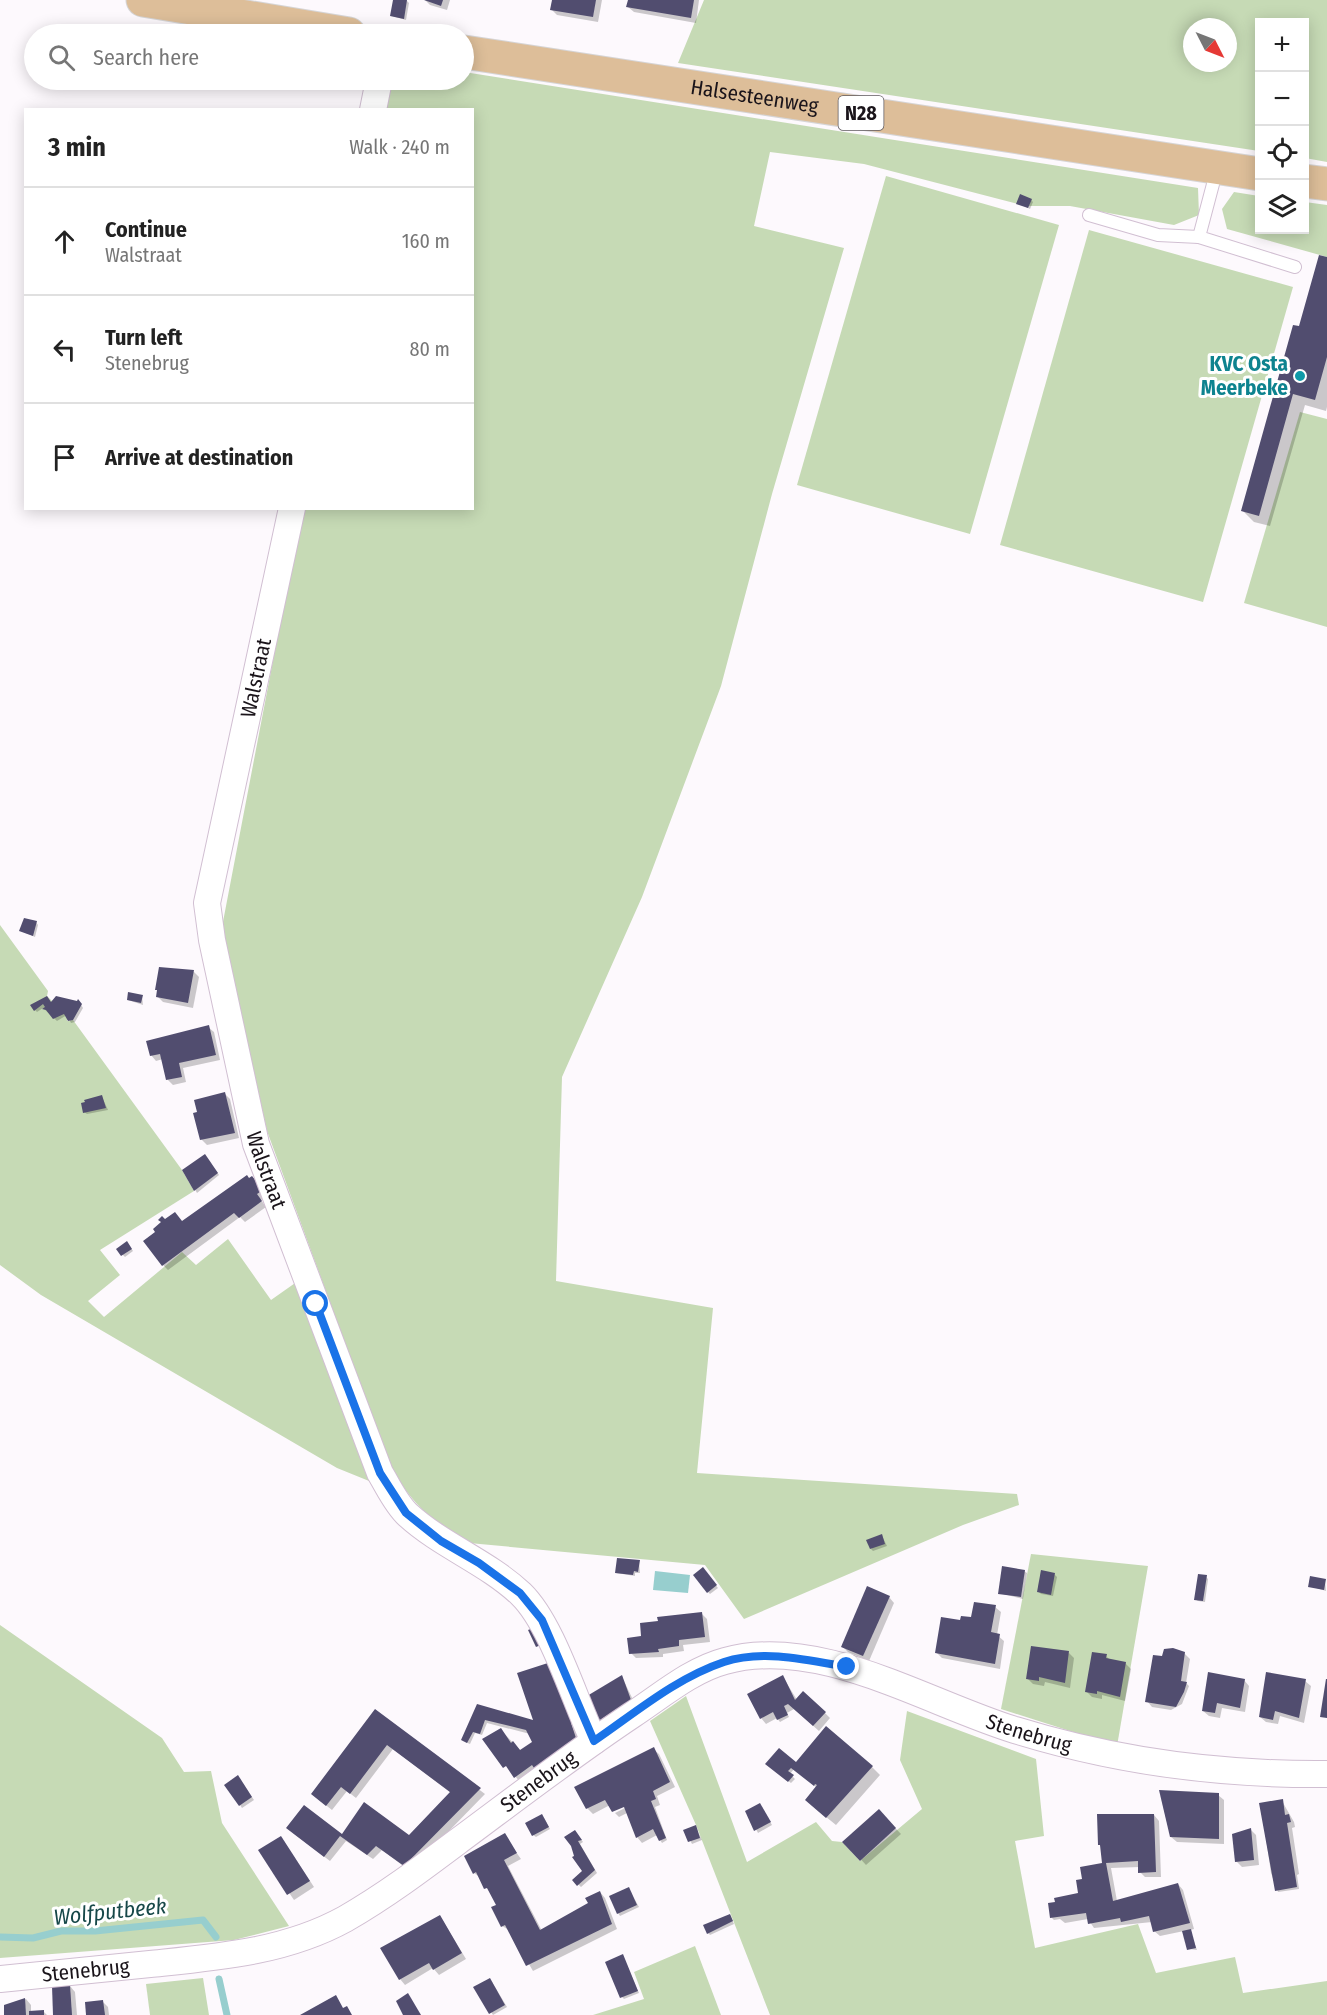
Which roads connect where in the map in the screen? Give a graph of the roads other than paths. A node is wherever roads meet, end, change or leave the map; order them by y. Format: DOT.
graph roads {
  1 [pos="143,0"];
  2 [pos="209,5"];
  3 [pos="300,24"];
  4 [pos="474,54"];
  5 [pos="377,90"];
  6 [pos="373,108"];
  7 [pos="1218,168"];
  8 [pos="1255,173"];
  9 [pos="1309,182"];
  10 [pos="1327,184"];
  11 [pos="1089,215"];
  12 [pos="1199,237"];
  13 [pos="1295,267"];
  14 [pos="292,510"];
  15 [pos="594,1741"];
  16 [pos="1327,1774"];
  17 [pos="0,1979"];
  1 -- 2 [label="main road"];
  2 -- 3 [label="main road"];
  4 -- 7 [label="main road, Halsesteenweg / N28"];
  5 -- 6 [label="street"];
  7 -- 8 [label="main road, Halsesteenweg / N28"];
  7 -- 12 [label="lane"];
  9 -- 10 [label="main road"];
  11 -- 12 [label="lane"];
  12 -- 13 [label="lane"];
  14 -- 15 [label="street, Walstraat"];
  15 -- 16 [label="street, Stenebrug"];
  15 -- 17 [label="street, Stenebrug"];
}
